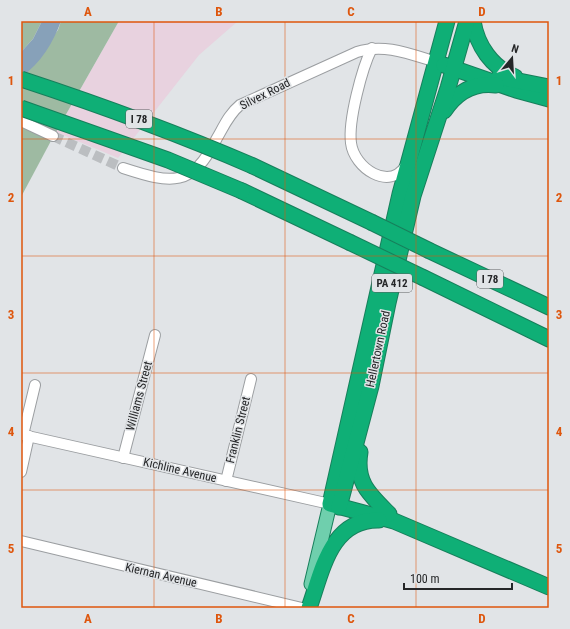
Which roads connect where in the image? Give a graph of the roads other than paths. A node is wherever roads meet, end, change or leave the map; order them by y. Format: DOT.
graph roads {
  1 [pos="447,21"];
  2 [pos="467,21"];
  3 [pos="473,21"];
  4 [pos="372,48"];
  5 [pos="436,62"];
  6 [pos="454,68"];
  7 [pos="21,79"];
  8 [pos="531,82"];
  9 [pos="505,86"];
  10 [pos="549,87"];
  11 [pos="549,99"];
  12 [pos="21,108"];
  13 [pos="21,121"];
  14 [pos="436,126"];
  15 [pos="53,136"];
  16 [pos="411,150"];
  17 [pos="123,168"];
  18 [pos="431,247"];
  19 [pos="449,290"];
  20 [pos="549,297"];
  21 [pos="549,307"];
  22 [pos="155,335"];
  23 [pos="549,340"];
  24 [pos="549,344"];
  25 [pos="251,379"];
  26 [pos="35,385"];
  27 [pos="360,426"];
  28 [pos="29,436"];
  29 [pos="123,458"];
  30 [pos="21,472"];
  31 [pos="226,481"];
  32 [pos="335,503"];
  33 [pos="392,518"];
  34 [pos="21,541"];
  35 [pos="549,580"];
  36 [pos="549,588"];
  37 [pos="302,608"];
  38 [pos="308,608"];
  1 -- 5 [label="highway, Hellertown Road / PA 412"];
  2 -- 6 [label="highway, Hellertown Road / PA 412"];
  3 -- 8 [label="highway"];
  4 -- 5 [label="street, Silvex Road"];
  4 -- 16 [label="street"];
  4 -- 17 [label="street, Silvex Road"];
  5 -- 6 [label="highway"];
  5 -- 16 [label="highway, Hellertown Road / PA 412"];
  6 -- 8 [label="highway"];
  6 -- 9 [label="highway"];
  6 -- 14 [label="highway, Hellertown Road / PA 412"];
  7 -- 18 [label="highway, I 78, bridge"];
  8 -- 10 [label="highway"];
  9 -- 11 [label="highway"];
  9 -- 14 [label="highway"];
  12 -- 19 [label="highway, I 78, bridge"];
  13 -- 15 [label="street"];
  14 -- 27 [label="highway, Hellertown Road / PA 412"];
  16 -- 32 [label="highway, Hellertown Road / PA 412"];
  18 -- 20 [label="highway"];
  18 -- 21 [label="highway, I 78"];
  19 -- 23 [label="highway, I 78"];
  19 -- 24 [label="highway"];
  22 -- 29 [label="street, Williams Street"];
  25 -- 31 [label="street, Franklin Street"];
  26 -- 28 [label="street"];
  27 -- 32 [label="highway, Hellertown Road / PA 412"];
  27 -- 33 [label="highway"];
  28 -- 29 [label="street, Kichline Avenue"];
  28 -- 30 [label="street"];
  29 -- 31 [label="street, Kichline Avenue"];
  31 -- 32 [label="street, Kichline Avenue"];
  32 -- 33 [label="highway"];
  32 -- 38 [label="main road, Hellertown Road / PA 412"];
  33 -- 35 [label="highway"];
  33 -- 36 [label="highway"];
  33 -- 38 [label="highway"];
  34 -- 37 [label="street, Kiernan Avenue"];
}
